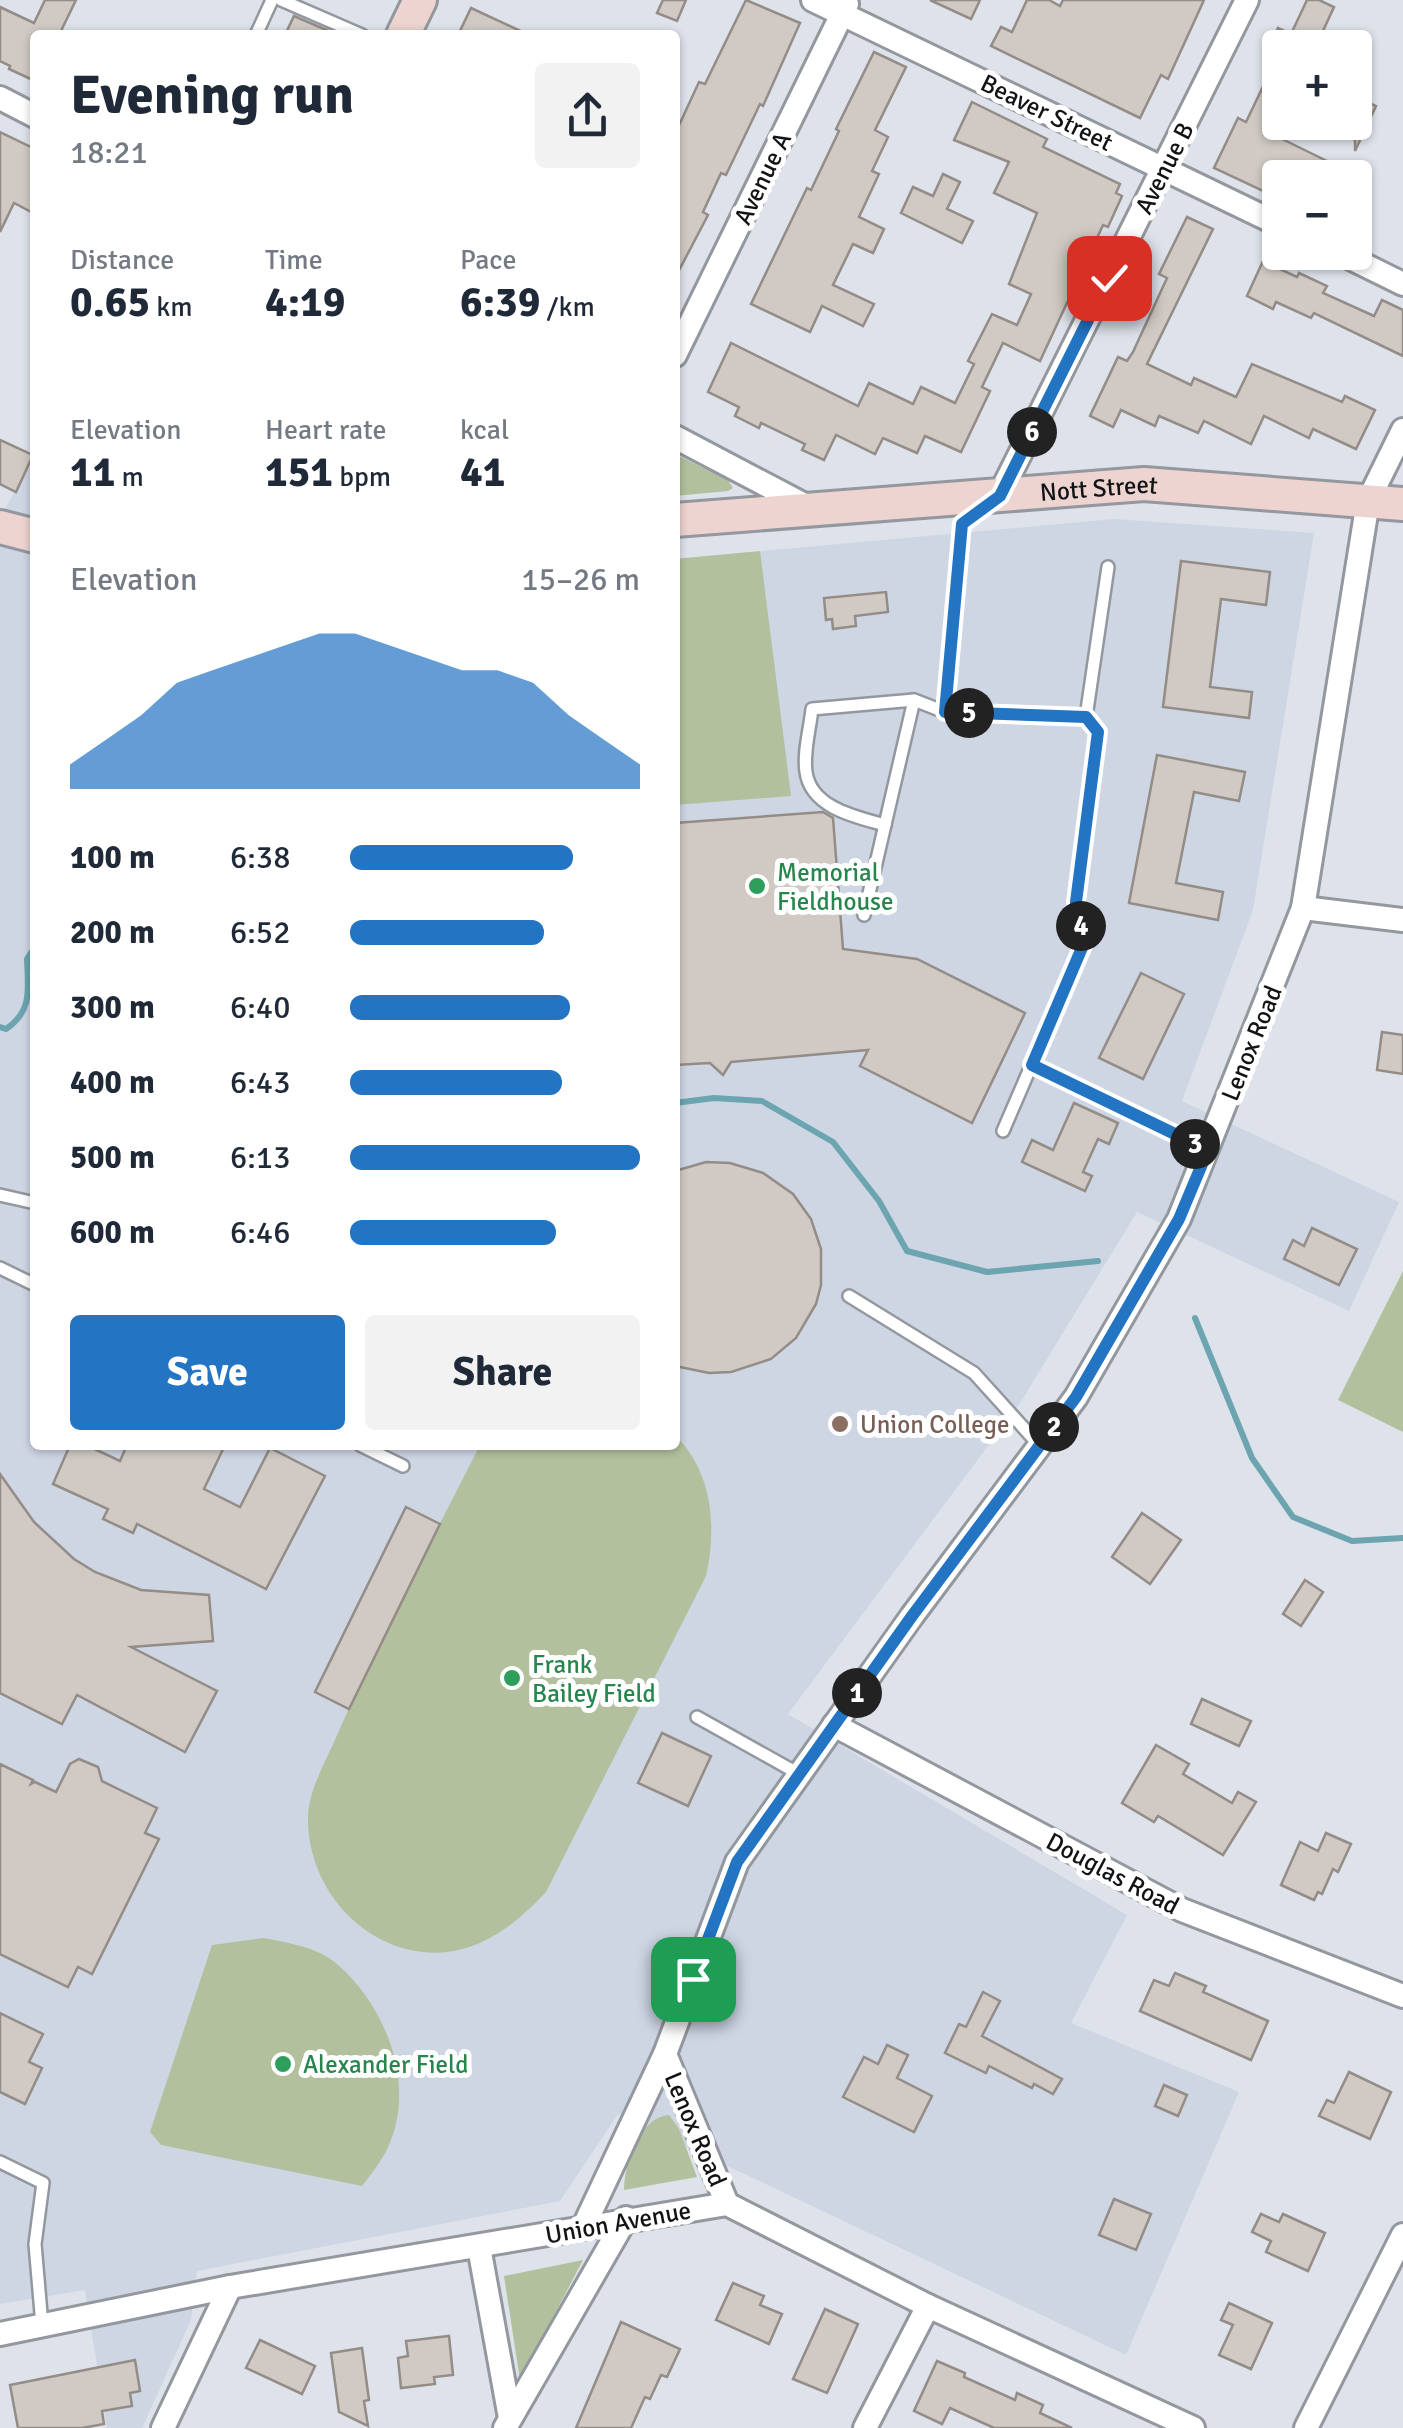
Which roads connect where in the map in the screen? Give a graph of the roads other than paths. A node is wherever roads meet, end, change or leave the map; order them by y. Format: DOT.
graph roads {
  1 [pos="272,0"];
  2 [pos="281,0"];
  3 [pos="420,0"];
  4 [pos="814,0"];
  5 [pos="1248,0"];
  6 [pos="846,7"];
  7 [pos="258,30"];
  8 [pos="350,30"];
  9 [pos="405,30"];
  10 [pos="0,98"];
  11 [pos="30,113"];
  12 [pos="1163,168"];
  13 [pos="1262,215"];
  14 [pos="1372,269"];
  15 [pos="1403,284"];
  16 [pos="680,346"];
  17 [pos="1403,430"];
  18 [pos="680,440"];
  19 [pos="1000,496"];
  20 [pos="1368,501"];
  21 [pos="1403,504"];
  22 [pos="810,508"];
  23 [pos="680,520"];
  24 [pos="0,527"];
  25 [pos="30,535"];
  26 [pos="1108,567"];
  27 [pos="914,700"];
  28 [pos="945,712"];
  29 [pos="1086,717"];
  30 [pos="885,825"];
  31 [pos="1303,908"];
  32 [pos="864,915"];
  33 [pos="1403,920"];
  34 [pos="1032,1065"];
  35 [pos="1003,1131"];
  36 [pos="1208,1150"];
  37 [pos="0,1196"];
  38 [pos="30,1202"];
  39 [pos="0,1268"];
  40 [pos="30,1282"];
  41 [pos="849,1296"];
  42 [pos="1040,1446"];
  43 [pos="370,1450"];
  44 [pos="403,1466"];
  45 [pos="697,1717"];
  46 [pos="834,1724"];
  47 [pos="799,1774"];
  48 [pos="1403,1996"];
  49 [pos="665,2054"];
  50 [pos="0,2162"];
  51 [pos="728,2204"];
  52 [pos="626,2218"];
  53 [pos="583,2228"];
  54 [pos="1401,2243"];
  55 [pos="479,2248"];
  56 [pos="230,2287"];
  57 [pos="928,2306"];
  58 [pos="42,2326"];
  59 [pos="0,2334"];
  60 [pos="508,2423"];
  61 [pos="163,2428"];
  62 [pos="865,2428"];
  63 [pos="1193,2428"];
  64 [pos="1306,2428"];
  1 -- 7 [label="lane"];
  2 -- 8 [label="lane"];
  3 -- 9 [label="main road"];
  4 -- 6 [label="street, Beaver Street"];
  5 -- 12 [label="street, Avenue B"];
  6 -- 12 [label="street, Beaver Street"];
  6 -- 16 [label="street, Avenue A"];
  10 -- 11 [label="street"];
  12 -- 13 [label="street, Beaver Street"];
  12 -- 19 [label="street, Avenue B"];
  14 -- 15 [label="street"];
  17 -- 20 [label="street, Lenox Road"];
  18 -- 22 [label="street"];
  19 -- 20 [label="main road, Nott Street"];
  19 -- 22 [label="main road, Nott Street"];
  19 -- 28 [label="lane"];
  20 -- 21 [label="main road, Nott Street"];
  20 -- 31 [label="street, Lenox Road"];
  22 -- 23 [label="main road, Nott Street"];
  24 -- 25 [label="main road"];
  26 -- 29 [label="lane"];
  27 -- 28 [label="lane"];
  27 -- 30 [label="lane"];
  27 -- 30 [label="lane"];
  28 -- 29 [label="lane"];
  29 -- 34 [label="lane"];
  30 -- 32 [label="lane"];
  31 -- 33 [label="street"];
  31 -- 36 [label="street, Lenox Road"];
  34 -- 35 [label="lane"];
  34 -- 36 [label="lane"];
  36 -- 42 [label="street, Lenox Road"];
  37 -- 38 [label="lane"];
  39 -- 40 [label="lane"];
  41 -- 42 [label="lane"];
  42 -- 46 [label="street, Lenox Road"];
  43 -- 44 [label="lane"];
  45 -- 47 [label="lane"];
  46 -- 47 [label="street, Lenox Road"];
  46 -- 48 [label="street, Douglas Road"];
  47 -- 49 [label="street, Lenox Road"];
  49 -- 51 [label="street, Lenox Road"];
  49 -- 53 [label="street, Lenox Road"];
  50 -- 58 [label="lane"];
  51 -- 52 [label="street, Union Avenue"];
  51 -- 57 [label="street, Union Avenue"];
  52 -- 53 [label="street, Union Avenue"];
  52 -- 60 [label="street"];
  53 -- 55 [label="street, Union Avenue"];
  54 -- 64 [label="street"];
  55 -- 56 [label="street, Union Avenue"];
  55 -- 60 [label="street"];
  56 -- 58 [label="street, Union Avenue"];
  56 -- 61 [label="street"];
  57 -- 62 [label="street"];
  57 -- 63 [label="street, Union Avenue"];
  58 -- 59 [label="street, Union Avenue"];
}
